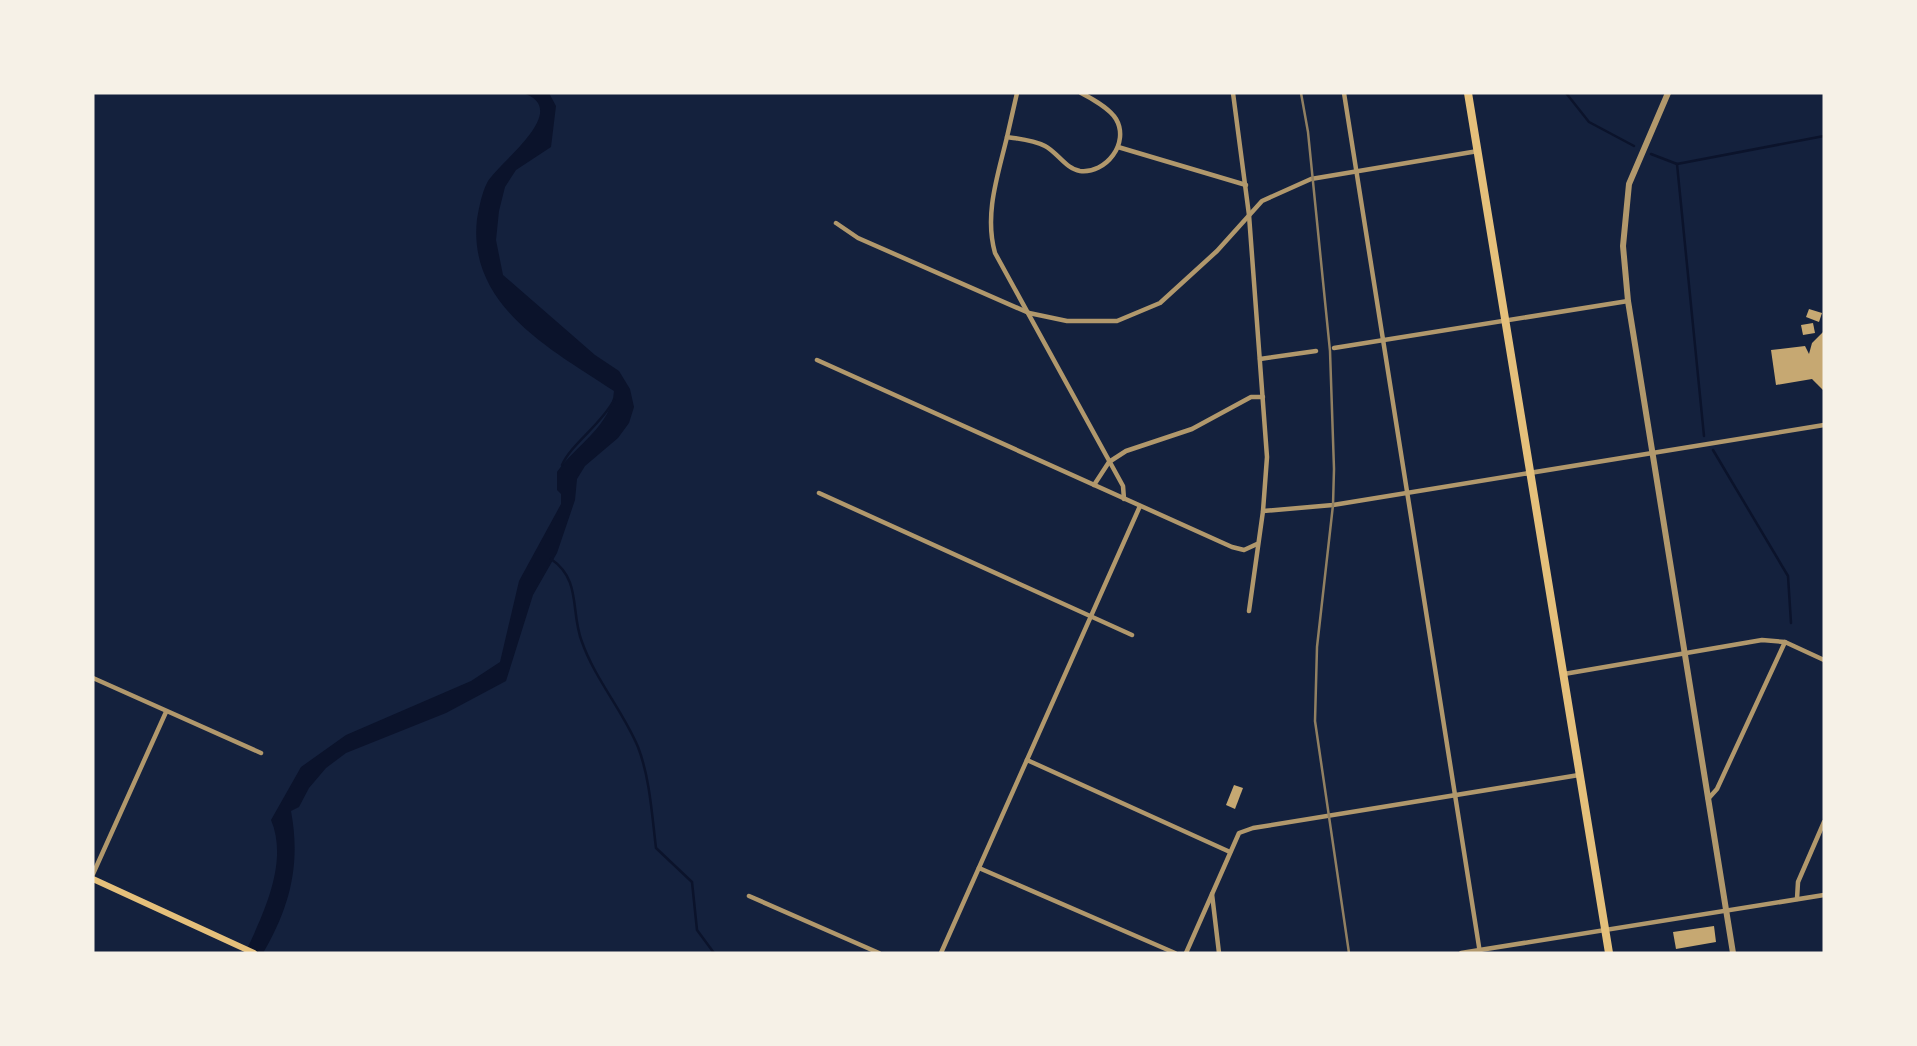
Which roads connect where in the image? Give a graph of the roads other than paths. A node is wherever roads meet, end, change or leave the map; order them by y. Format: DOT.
graph roads {
  1 [pos="1017,93"];
  2 [pos="1081,93"];
  3 [pos="1233,93"];
  4 [pos="1344,93"];
  5 [pos="1468,93"];
  6 [pos="1668,93"];
  7 [pos="1007,137"];
  8 [pos="1118,147"];
  9 [pos="1478,150"];
  10 [pos="1358,170"];
  11 [pos="1246,185"];
  12 [pos="1249,215"];
  13 [pos="836,223"];
  14 [pos="1628,301"];
  15 [pos="1029,313"];
  16 [pos="1506,321"];
  17 [pos="1383,341"];
  18 [pos="1334,348"];
  19 [pos="1316,351"];
  20 [pos="1260,359"];
  21 [pos="817,360"];
  22 [pos="1263,397"];
  23 [pos="1824,425"];
  24 [pos="1653,452"];
  25 [pos="1109,462"];
  26 [pos="1531,472"];
  27 [pos="1094,485"];
  28 [pos="820,493"];
  29 [pos="1406,494"];
  30 [pos="1124,499"];
  31 [pos="1140,506"];
  32 [pos="1263,511"];
  33 [pos="1257,544"];
  34 [pos="1249,611"];
  35 [pos="1092,617"];
  36 [pos="1132,635"];
  37 [pos="1785,642"];
  38 [pos="1684,653"];
  39 [pos="1824,660"];
  40 [pos="1563,674"];
  41 [pos="93,678"];
  42 [pos="166,712"];
  43 [pos="261,753"];
  44 [pos="1027,760"];
  45 [pos="1580,775"];
  46 [pos="1455,797"];
  47 [pos="1708,799"];
  48 [pos="1824,822"];
  49 [pos="1230,852"];
  50 [pos="979,868"];
  51 [pos="93,877"];
  52 [pos="1212,893"];
  53 [pos="1824,895"];
  54 [pos="749,896"];
  55 [pos="1797,899"];
  56 [pos="1726,910"];
  57 [pos="1605,930"];
  58 [pos="1479,952"];
  59 [pos="254,953"];
  60 [pos="879,953"];
  61 [pos="941,953"];
  62 [pos="1175,953"];
  63 [pos="1186,953"];
  64 [pos="1219,953"];
  65 [pos="1461,953"];
  66 [pos="1609,953"];
  67 [pos="1733,953"];
  1 -- 7 [label="street"];
  2 -- 8 [label="street"];
  3 -- 11 [label="street"];
  4 -- 10 [label="street"];
  5 -- 9 [label="highway"];
  6 -- 14 [label="street"];
  7 -- 8 [label="street"];
  7 -- 15 [label="street"];
  8 -- 11 [label="street"];
  9 -- 10 [label="street"];
  9 -- 16 [label="highway"];
  10 -- 12 [label="street"];
  10 -- 17 [label="street"];
  11 -- 12 [label="street"];
  12 -- 15 [label="street"];
  12 -- 20 [label="street"];
  13 -- 15 [label="street"];
  14 -- 16 [label="street"];
  14 -- 24 [label="street"];
  15 -- 25 [label="street"];
  16 -- 17 [label="street"];
  16 -- 26 [label="highway"];
  17 -- 18 [label="street"];
  17 -- 29 [label="street"];
  19 -- 20 [label="street"];
  20 -- 22 [label="street"];
  21 -- 27 [label="street"];
  22 -- 25 [label="street"];
  22 -- 32 [label="street"];
  23 -- 24 [label="street"];
  24 -- 26 [label="street"];
  24 -- 38 [label="street"];
  25 -- 27 [label="street"];
  25 -- 30 [label="street"];
  26 -- 29 [label="street"];
  26 -- 40 [label="highway"];
  27 -- 30 [label="street"];
  28 -- 35 [label="street"];
  29 -- 32 [label="street"];
  29 -- 46 [label="street"];
  30 -- 31 [label="street"];
  31 -- 33 [label="street"];
  31 -- 35 [label="street"];
  32 -- 33 [label="street"];
  33 -- 34 [label="street"];
  35 -- 36 [label="street"];
  35 -- 44 [label="street"];
  37 -- 38 [label="street"];
  37 -- 39 [label="street"];
  37 -- 47 [label="street"];
  38 -- 40 [label="street"];
  38 -- 47 [label="street"];
  40 -- 45 [label="highway"];
  41 -- 42 [label="street"];
  42 -- 43 [label="street"];
  42 -- 51 [label="street"];
  44 -- 49 [label="street"];
  44 -- 50 [label="street"];
  45 -- 46 [label="street"];
  45 -- 57 [label="highway"];
  46 -- 49 [label="street"];
  46 -- 58 [label="street"];
  47 -- 56 [label="street"];
  48 -- 55 [label="street"];
  49 -- 52 [label="street"];
  50 -- 61 [label="street"];
  50 -- 62 [label="street"];
  51 -- 59 [label="main road"];
  52 -- 63 [label="street"];
  52 -- 64 [label="street"];
  53 -- 55 [label="street"];
  54 -- 60 [label="street"];
  55 -- 56 [label="street"];
  56 -- 57 [label="street"];
  56 -- 67 [label="street"];
  57 -- 58 [label="street"];
  57 -- 66 [label="highway"];
  58 -- 65 [label="street"];
}
